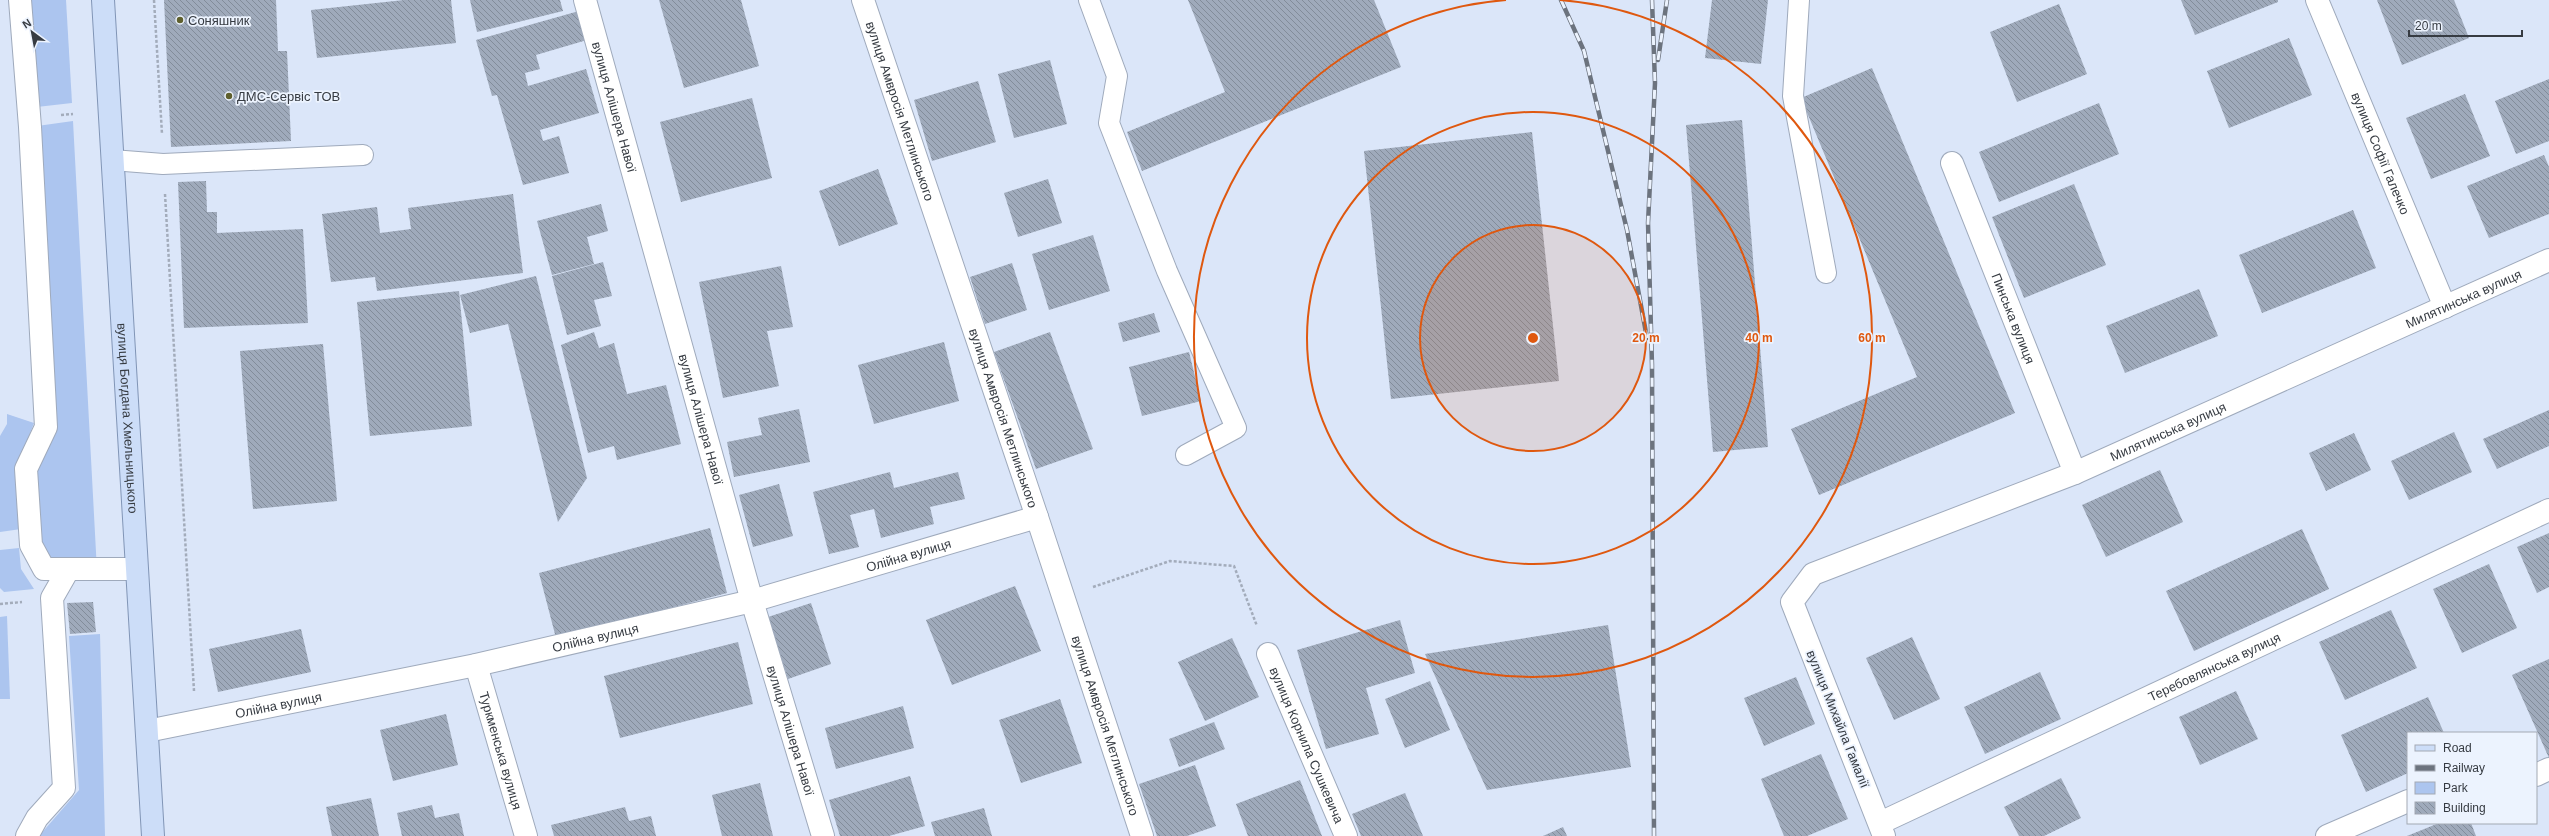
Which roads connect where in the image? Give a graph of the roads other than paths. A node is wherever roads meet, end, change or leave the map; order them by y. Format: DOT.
graph roads {
  1 [pos="20,0"];
  2 [pos="103,0"];
  3 [pos="585,0"];
  4 [pos="863,0"];
  5 [pos="1089,0"];
  6 [pos="1799,0"];
  7 [pos="2317,0"];
  8 [pos="363,155"];
  9 [pos="112,160"];
  10 [pos="1952,163"];
  11 [pos="2549,260"];
  12 [pos="1826,273"];
  13 [pos="2446,307"];
  14 [pos="1186,455"];
  15 [pos="2076,473"];
  16 [pos="2549,510"];
  17 [pos="1037,517"];
  18 [pos="136,569"];
  19 [pos="68,570"];
  20 [pos="752,600"];
  21 [pos="1792,602"];
  22 [pos="1268,654"];
  23 [pos="476,665"];
  24 [pos="147,731"];
  25 [pos="2549,769"];
  26 [pos="2537,775"];
  27 [pos="2407,801"];
  28 [pos="1882,829"];
  29 [pos="27,836"];
  30 [pos="152,836"];
  31 [pos="526,836"];
  32 [pos="823,836"];
  33 [pos="1142,836"];
  34 [pos="1346,836"];
  35 [pos="2328,836"];
  1 -- 19 [label="street"];
  2 -- 9 [label="main road, вулиця Богдана Хмельницького"];
  3 -- 20 [label="street, вулиця Алішера Навої"];
  4 -- 17 [label="street, вулиця Амвросія Метлинського"];
  5 -- 14 [label="lane"];
  6 -- 12 [label="lane"];
  7 -- 13 [label="street, вулиця Софії Галечко"];
  8 -- 9 [label="lane"];
  9 -- 18 [label="main road, вулиця Богдана Хмельницького"];
  10 -- 15 [label="street, Пинська вулиця"];
  11 -- 13 [label="street, Милятинська вулиця"];
  13 -- 15 [label="street, Милятинська вулиця"];
  15 -- 21 [label="street, Милятинська вулиця"];
  16 -- 28 [label="street, Теребовлянська вулиця"];
  17 -- 20 [label="street, Олійна вулиця"];
  17 -- 33 [label="street, вулиця Амвросія Метлинського"];
  18 -- 19 [label="street"];
  18 -- 24 [label="main road, вулиця Богдана Хмельницького"];
  19 -- 29 [label="street"];
  20 -- 23 [label="street, Олійна вулиця"];
  20 -- 32 [label="street, вулиця Алішера Навої"];
  21 -- 28 [label="street, вулиця Михайла Гамалії"];
  22 -- 34 [label="street, вулиця Корнила Сушкевича"];
  23 -- 24 [label="street, Олійна вулиця"];
  23 -- 31 [label="street, Туркменська вулиця"];
  24 -- 30 [label="main road, вулиця Богдана Хмельницького"];
  25 -- 26 [label="street"];
  27 -- 35 [label="street"];
}
